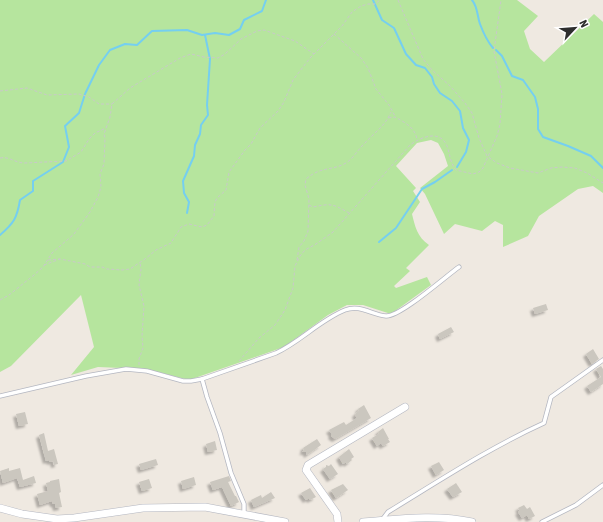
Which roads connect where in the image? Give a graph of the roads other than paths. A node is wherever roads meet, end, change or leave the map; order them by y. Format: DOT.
graph roads {
  1 [pos="459,267"];
  2 [pos="603,360"];
  3 [pos="202,378"];
  4 [pos="0,396"];
  5 [pos="405,406"];
  6 [pos="603,485"];
  7 [pos="0,508"];
  8 [pos="244,514"];
  9 [pos="381,521"];
  10 [pos="285,522"];
  11 [pos="338,522"];
  12 [pos="363,522"];
  13 [pos="472,522"];
  14 [pos="542,522"];
  1 -- 3 [label="lane"];
  2 -- 9 [label="lane"];
  3 -- 4 [label="lane"];
  3 -- 8 [label="lane"];
  5 -- 11 [label="street"];
  6 -- 14 [label="lane"];
  7 -- 8 [label="street"];
  8 -- 10 [label="street"];
  9 -- 12 [label="street"];
  9 -- 13 [label="street"];
}
